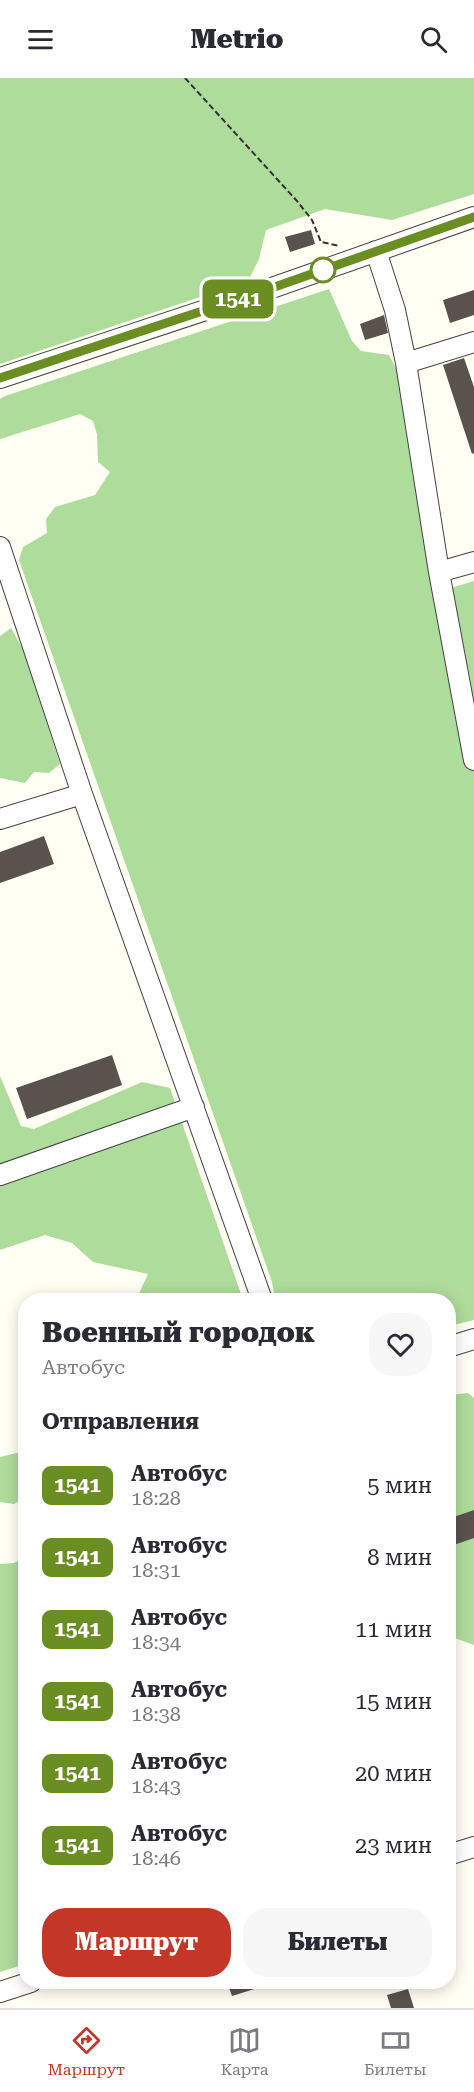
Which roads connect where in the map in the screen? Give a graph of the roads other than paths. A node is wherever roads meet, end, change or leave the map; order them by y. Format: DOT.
graph roads {
  1 [pos="474,217"];
  2 [pos="376,251"];
  3 [pos="474,342"];
  4 [pos="405,363"];
  5 [pos="0,378"];
  6 [pos="0,548"];
  7 [pos="474,562"];
  8 [pos="439,572"];
  9 [pos="474,760"];
  10 [pos="82,794"];
  11 [pos="0,819"];
  12 [pos="194,1107"];
  13 [pos="0,1175"];
  14 [pos="260,1293"];
  15 [pos="474,1339"];
  16 [pos="456,1345"];
  17 [pos="474,1847"];
  18 [pos="456,1853"];
  19 [pos="18,1986"];
  20 [pos="0,1992"];
  1 -- 2 [label="street"];
  2 -- 4 [label="street"];
  2 -- 5 [label="street"];
  3 -- 4 [label="street"];
  4 -- 8 [label="street"];
  6 -- 10 [label="street"];
  7 -- 8 [label="street"];
  8 -- 9 [label="street"];
  10 -- 11 [label="street"];
  10 -- 12 [label="street"];
  12 -- 13 [label="street"];
  12 -- 14 [label="street"];
  15 -- 16 [label="street"];
  17 -- 18 [label="street"];
  19 -- 20 [label="street"];
}
